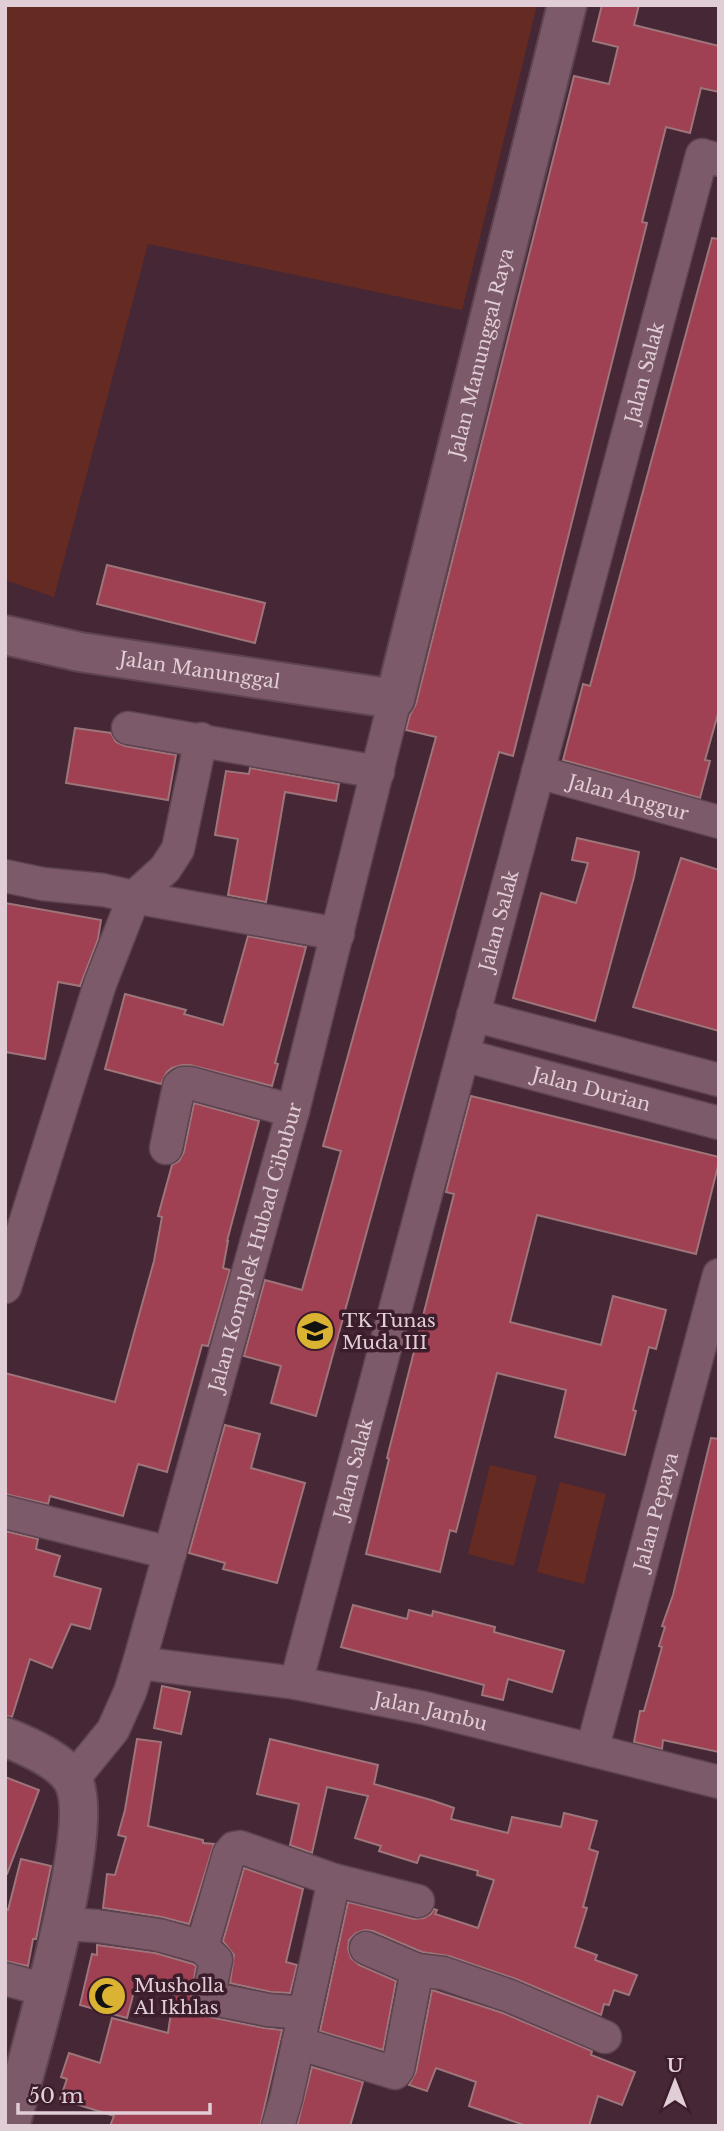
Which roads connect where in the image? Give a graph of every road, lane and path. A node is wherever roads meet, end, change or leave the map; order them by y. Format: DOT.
graph roads {
  1 [pos="566,5"];
  2 [pos="710,158"];
  3 [pos="5,635"];
  4 [pos="395,699"];
  5 [pos="128,728"];
  6 [pos="201,739"];
  7 [pos="378,772"];
  8 [pos="538,772"];
  9 [pos="719,822"];
  10 [pos="5,876"];
  11 [pos="134,897"];
  12 [pos="338,934"];
  13 [pos="473,1015"];
  14 [pos="463,1055"];
  15 [pos="719,1080"];
  16 [pos="293,1111"];
  17 [pos="719,1123"];
  18 [pos="166,1148"];
  19 [pos="719,1275"];
  20 [pos="5,1287"];
  21 [pos="5,1512"];
  22 [pos="170,1553"];
  23 [pos="139,1663"];
  24 [pos="296,1684"];
  25 [pos="5,1737"];
  26 [pos="592,1750"];
  27 [pos="73,1779"];
  28 [pos="719,1782"];
  29 [pos="334,1880"];
  30 [pos="418,1901"];
  31 [pos="63,1924"];
  32 [pos="202,1947"];
  33 [pos="366,1948"];
  34 [pos="417,1970"];
  35 [pos="5,1979"];
  36 [pos="46,1990"];
  37 [pos="305,2013"];
  38 [pos="605,2037"];
  39 [pos="298,2043"];
  40 [pos="10,2126"];
  41 [pos="278,2126"];
  1 -- 4 [label="street, Jalan Manunggal Raya"];
  2 -- 8 [label="street, Jalan Salak"];
  3 -- 4 [label="street, Jalan Manunggal"];
  4 -- 7 [label="street, Jalan Komplek Hubad Cibubur"];
  5 -- 6 [label="street"];
  6 -- 7 [label="street"];
  6 -- 11 [label="street"];
  7 -- 12 [label="street, Jalan Komplek Hubad Cibubur"];
  8 -- 9 [label="street, Jalan Anggur"];
  8 -- 13 [label="street, Jalan Salak"];
  10 -- 11 [label="street"];
  11 -- 12 [label="street"];
  11 -- 20 [label="street"];
  12 -- 16 [label="street, Jalan Komplek Hubad Cibubur"];
  13 -- 14 [label="street, Jalan Salak"];
  13 -- 15 [label="street"];
  14 -- 17 [label="street, Jalan Durian"];
  14 -- 24 [label="street, Jalan Salak"];
  16 -- 18 [label="street"];
  16 -- 22 [label="street, Jalan Komplek Hubad Cibubur"];
  19 -- 26 [label="street, Jalan Pepaya"];
  21 -- 22 [label="street"];
  22 -- 23 [label="street, Jalan Komplek Hubad Cibubur"];
  23 -- 24 [label="street, Jalan Jambu"];
  23 -- 27 [label="street, Jalan Komplek Hubad Cibubur"];
  24 -- 26 [label="street, Jalan Jambu"];
  25 -- 27 [label="street"];
  26 -- 28 [label="street, Jalan Jambu"];
  27 -- 31 [label="street"];
  29 -- 30 [label="street"];
  29 -- 32 [label="street"];
  29 -- 37 [label="street"];
  31 -- 32 [label="street"];
  31 -- 36 [label="street"];
  32 -- 37 [label="street"];
  33 -- 34 [label="street"];
  34 -- 38 [label="street"];
  34 -- 39 [label="street"];
  35 -- 36 [label="street"];
  36 -- 40 [label="street"];
  37 -- 39 [label="street"];
  39 -- 41 [label="street"];
}
